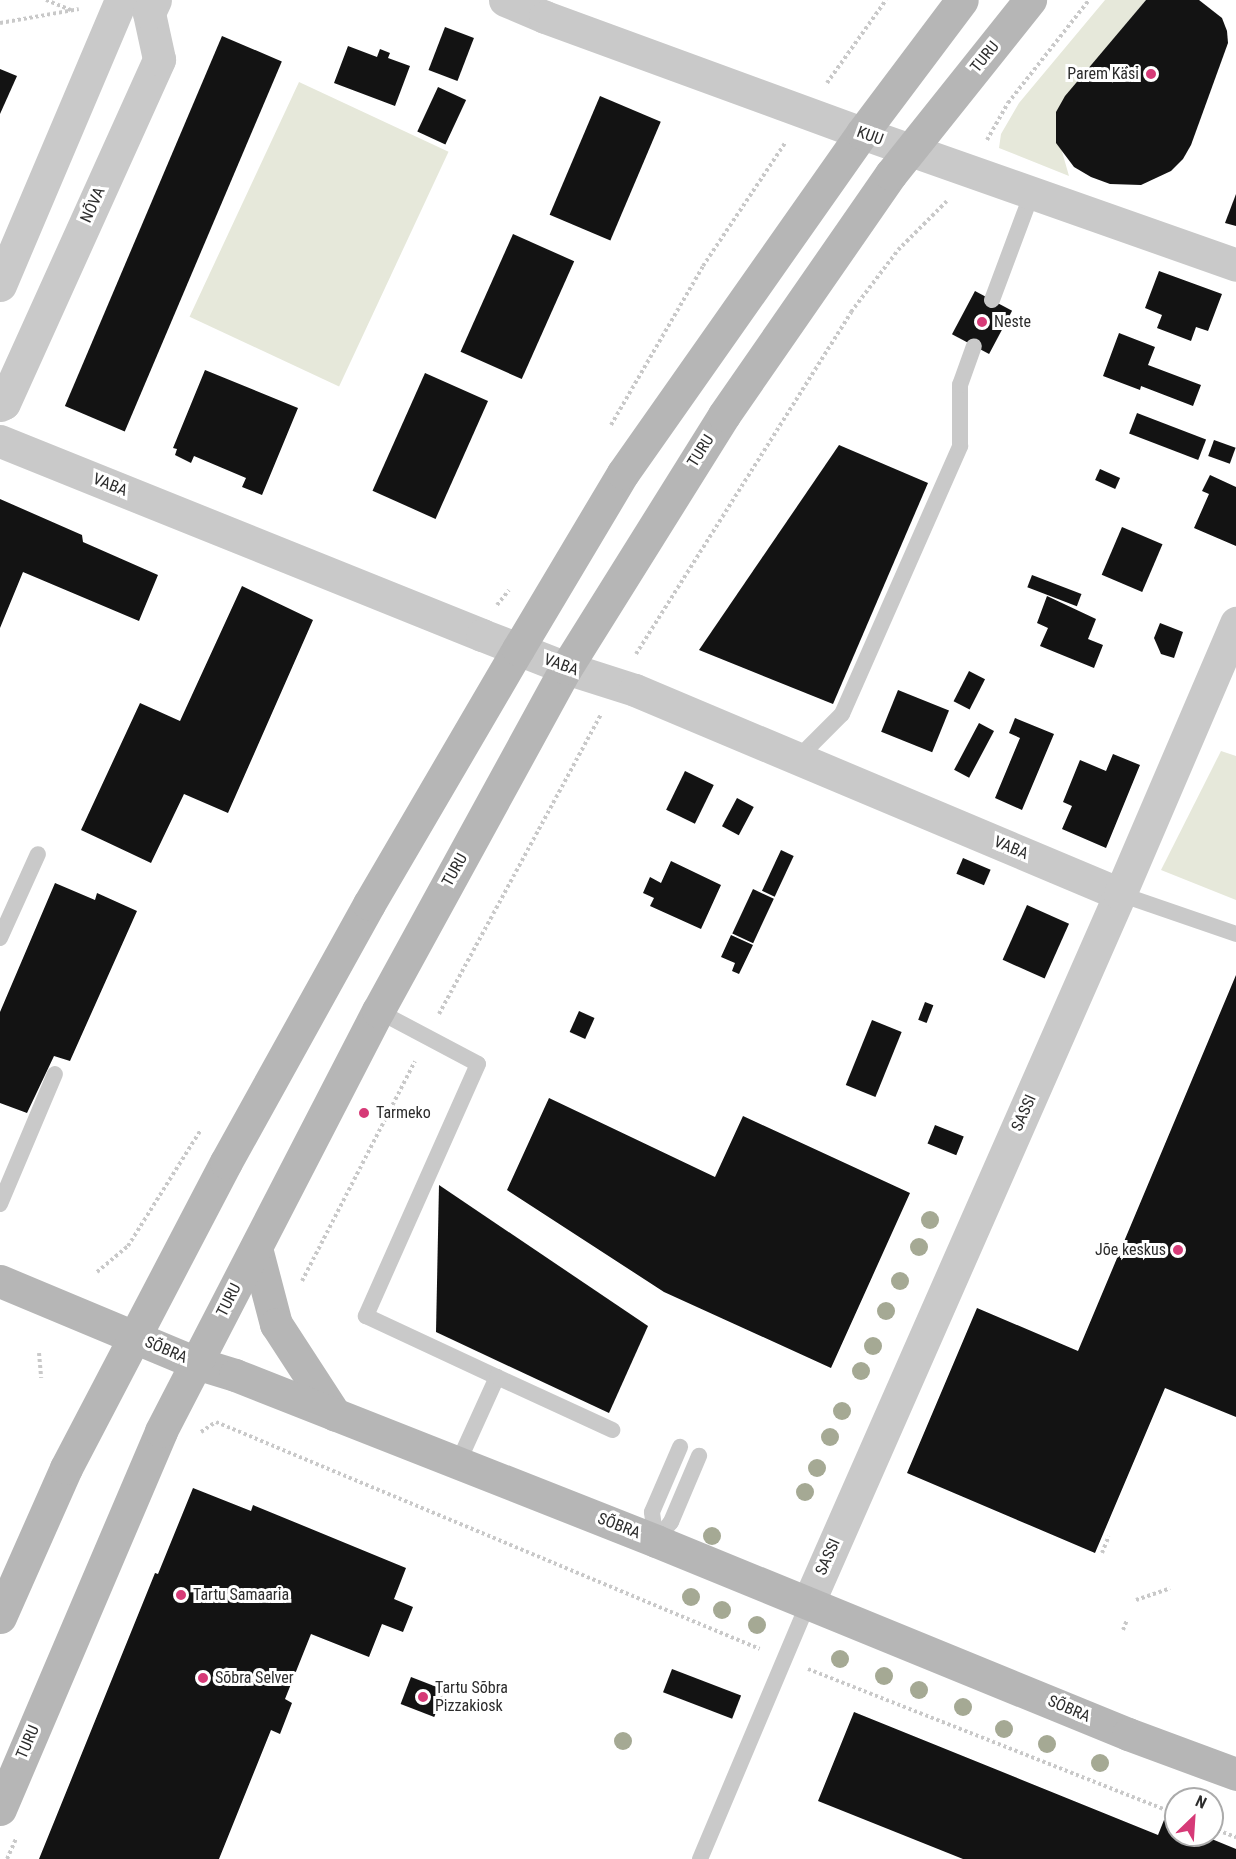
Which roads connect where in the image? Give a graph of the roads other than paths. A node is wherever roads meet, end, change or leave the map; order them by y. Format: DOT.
graph roads {
  1 [pos="121,0"];
  2 [pos="155,0"];
  3 [pos="506,0"];
  4 [pos="962,0"];
  5 [pos="1030,0"];
  6 [pos="862,133"];
  7 [pos="911,150"];
  8 [pos="1032,193"];
  9 [pos="1236,265"];
  10 [pos="0,285"];
  11 [pos="992,300"];
  12 [pos="974,346"];
  13 [pos="0,405"];
  14 [pos="0,441"];
  15 [pos="1236,622"];
  16 [pos="518,649"];
  17 [pos="566,668"];
  18 [pos="798,758"];
  19 [pos="38,855"];
  20 [pos="1120,894"];
  21 [pos="1236,934"];
  22 [pos="0,938"];
  23 [pos="378,1011"];
  24 [pos="55,1074"];
  25 [pos="0,1204"];
  26 [pos="256,1248"];
  27 [pos="0,1281"];
  28 [pos="133,1336"];
  29 [pos="196,1363"];
  30 [pos="496,1377"];
  31 [pos="335,1415"];
  32 [pos="612,1430"];
  33 [pos="680,1447"];
  34 [pos="699,1456"];
  35 [pos="458,1463"];
  36 [pos="656,1541"];
  37 [pos="809,1601"];
  38 [pos="0,1617"];
  39 [pos="1236,1774"];
  40 [pos="0,1809"];
  41 [pos="700,1859"];
  1 -- 10 [label="street"];
  2 -- 13 [label="street, NÕVA"];
  3 -- 6 [label="street, KUU"];
  4 -- 6 [label="main road"];
  5 -- 7 [label="main road, TURU"];
  6 -- 7 [label="street, KUU"];
  6 -- 16 [label="main road"];
  7 -- 8 [label="street, KUU"];
  7 -- 17 [label="main road, TURU"];
  8 -- 9 [label="street, KUU"];
  8 -- 11 [label="lane"];
  12 -- 18 [label="lane"];
  14 -- 16 [label="street, VABA"];
  15 -- 20 [label="street, SASSI"];
  16 -- 17 [label="street, VABA"];
  16 -- 28 [label="main road"];
  17 -- 18 [label="street, VABA"];
  17 -- 23 [label="main road, TURU"];
  18 -- 20 [label="street, VABA"];
  19 -- 22 [label="lane"];
  20 -- 21 [label="lane"];
  20 -- 37 [label="street, SASSI"];
  23 -- 26 [label="main road, TURU"];
  23 -- 30 [label="lane"];
  24 -- 25 [label="lane"];
  26 -- 29 [label="main road, TURU"];
  26 -- 31 [label="main road"];
  27 -- 28 [label="main road, SÕBRA"];
  28 -- 29 [label="main road, SÕBRA"];
  28 -- 38 [label="main road"];
  29 -- 31 [label="main road, SÕBRA"];
  29 -- 40 [label="main road, TURU"];
  30 -- 32 [label="lane"];
  30 -- 35 [label="lane"];
  31 -- 35 [label="main road, SÕBRA"];
  33 -- 36 [label="lane"];
  34 -- 36 [label="lane"];
  35 -- 36 [label="main road, SÕBRA"];
  36 -- 37 [label="main road, SÕBRA"];
  37 -- 39 [label="main road, SÕBRA"];
  37 -- 41 [label="lane"];
}
